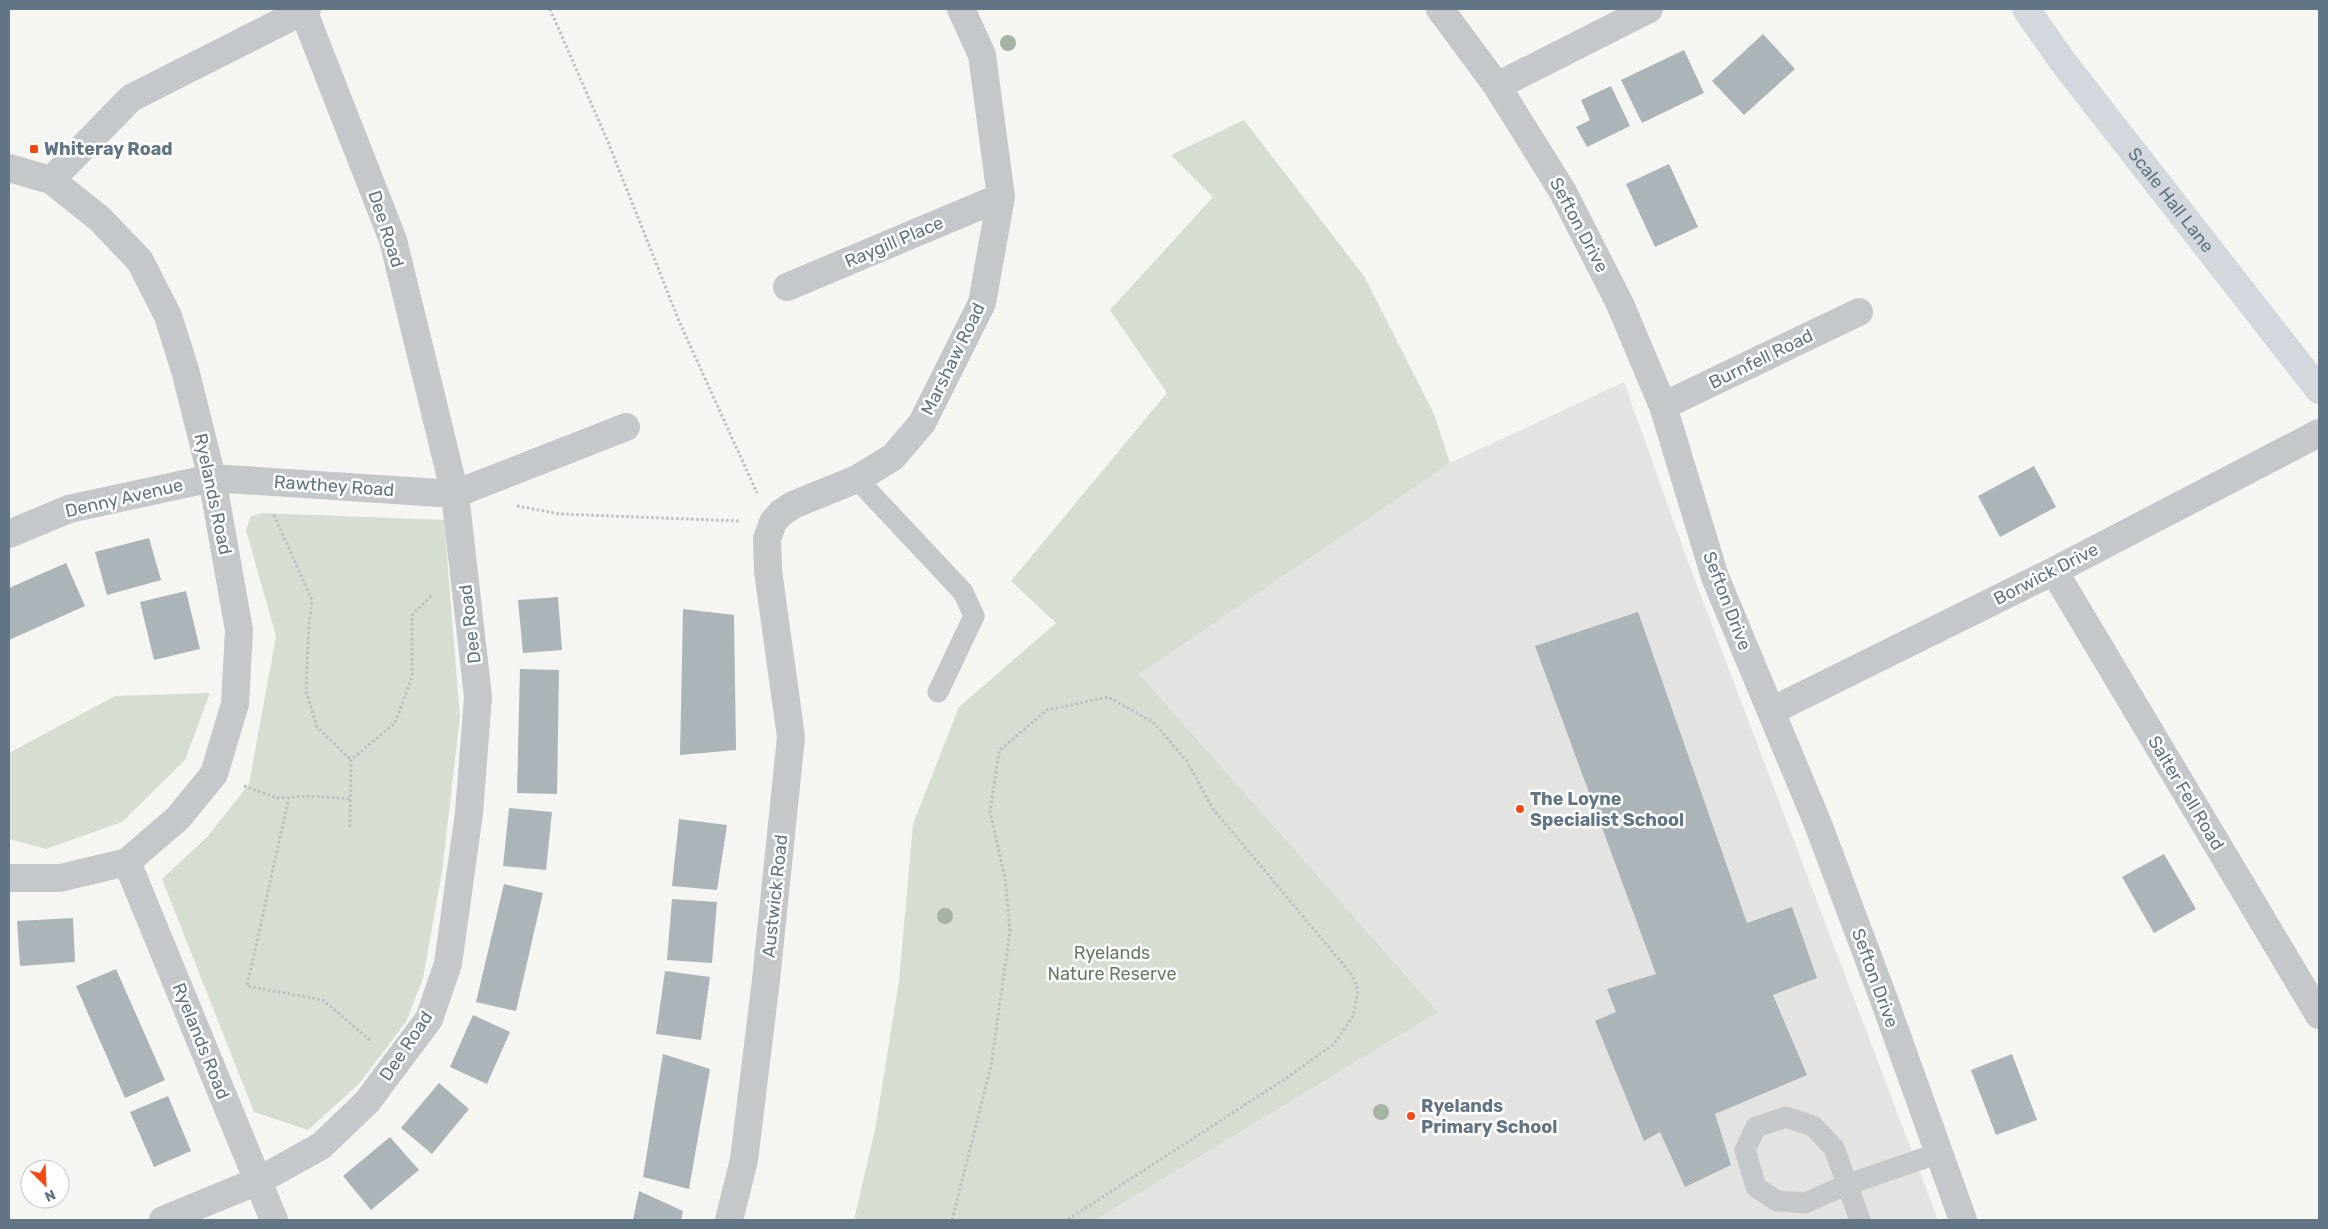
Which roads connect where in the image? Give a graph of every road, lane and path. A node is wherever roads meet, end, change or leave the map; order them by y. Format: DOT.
graph roads {
  1 [pos="305,9"];
  2 [pos="550,9"];
  3 [pos="961,9"];
  4 [pos="1440,9"];
  5 [pos="1649,9"];
  6 [pos="2026,9"];
  7 [pos="1497,86"];
  8 [pos="9,168"];
  9 [pos="51,180"];
  10 [pos="1001,197"];
  11 [pos="787,287"];
  12 [pos="1859,312"];
  13 [pos="2319,390"];
  14 [pos="1662,406"];
  15 [pos="626,427"];
  16 [pos="2319,433"];
  17 [pos="212,478"];
  18 [pos="857,479"];
  19 [pos="258,481"];
  20 [pos="455,494"];
  21 [pos="512,505"];
  22 [pos="773,522"];
  23 [pos="9,534"];
  24 [pos="2054,571"];
  25 [pos="412,615"];
  26 [pos="938,692"];
  27 [pos="1771,712"];
  28 [pos="351,760"];
  29 [pos="289,797"];
  30 [pos="277,798"];
  31 [pos="351,799"];
  32 [pos="350,827"];
  33 [pos="127,862"];
  34 [pos="9,878"];
  35 [pos="2319,1015"];
  36 [pos="396,1063"];
  37 [pos="1939,1153"];
  38 [pos="258,1181"];
  39 [pos="1846,1185"];
  40 [pos="163,1220"];
  41 [pos="274,1220"];
  42 [pos="728,1220"];
  43 [pos="952,1220"];
  44 [pos="1067,1220"];
  45 [pos="1860,1220"];
  46 [pos="1963,1220"];
  1 -- 9 [label="street"];
  1 -- 20 [label="street, Dee Road"];
  2 -- 22 [label="path"];
  3 -- 10 [label="street, Marshaw Road"];
  4 -- 7 [label="street, Sefton Drive"];
  5 -- 7 [label="street"];
  6 -- 13 [label="street, Scale Hall Lane"];
  7 -- 14 [label="street, Sefton Drive"];
  8 -- 9 [label="street, Ryelands Road"];
  9 -- 17 [label="street, Ryelands Road"];
  10 -- 11 [label="street, Raygill Place"];
  10 -- 18 [label="street, Marshaw Road"];
  12 -- 14 [label="street, Burnfell Road"];
  14 -- 27 [label="street, Sefton Drive"];
  15 -- 20 [label="street"];
  16 -- 24 [label="street, Borwick Drive"];
  17 -- 19 [label="street, Rawthey Road"];
  17 -- 23 [label="street, Denny Avenue"];
  17 -- 33 [label="street, Ryelands Road"];
  18 -- 22 [label="street, Marshaw Road"];
  18 -- 26 [label="lane"];
  19 -- 20 [label="street, Rawthey Road"];
  19 -- 28 [label="path"];
  20 -- 36 [label="street, Dee Road"];
  21 -- 22 [label="path"];
  22 -- 42 [label="street, Austwick Road"];
  24 -- 27 [label="street, Borwick Drive"];
  24 -- 35 [label="street, Salter Fell Road"];
  25 -- 28 [label="path"];
  27 -- 37 [label="street, Sefton Drive"];
  28 -- 31 [label="path"];
  29 -- 30 [label="path"];
  29 -- 31 [label="path"];
  29 -- 36 [label="path"];
  31 -- 32 [label="path"];
  33 -- 34 [label="street, Ryelands Road"];
  33 -- 38 [label="street, Ryelands Road"];
  36 -- 38 [label="street, Dee Road"];
  37 -- 39 [label="lane"];
  37 -- 46 [label="street, Sefton Drive"];
  38 -- 40 [label="street, Dee Road"];
  38 -- 41 [label="street, Ryelands Road"];
  39 -- 39 [label="lane"];
  39 -- 45 [label="lane"];
  43 -- 44 [label="path"];
}
